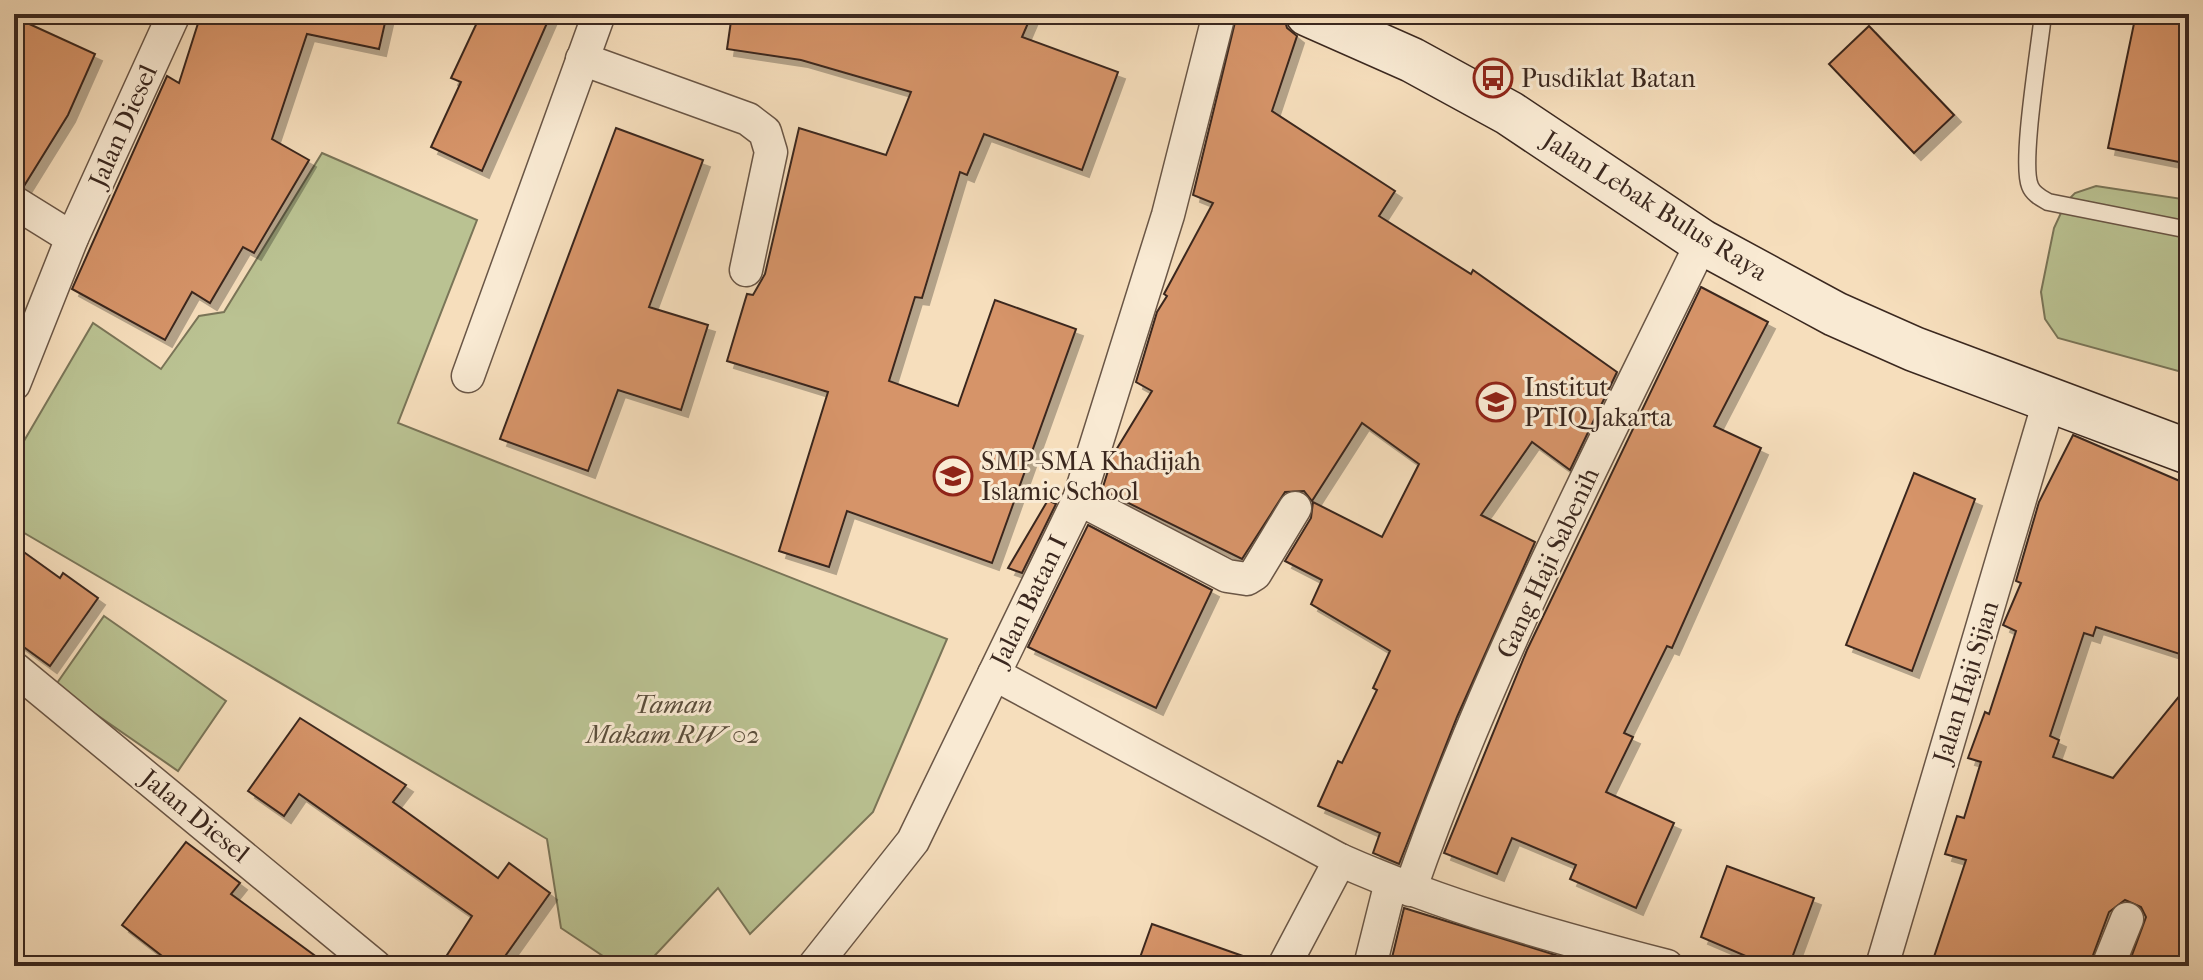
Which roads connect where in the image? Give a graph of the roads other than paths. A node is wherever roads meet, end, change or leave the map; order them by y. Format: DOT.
graph roads {
  1 [pos="174,14"];
  2 [pos="599,14"];
  3 [pos="1219,14"];
  4 [pos="1308,14"];
  5 [pos="2043,14"];
  6 [pos="582,59"];
  7 [pos="14,202"];
  8 [pos="2189,230"];
  9 [pos="72,238"];
  10 [pos="1702,242"];
  11 [pos="746,270"];
  12 [pos="468,376"];
  13 [pos="14,384"];
  14 [pos="2050,398"];
  15 [pos="2189,452"];
  16 [pos="1079,499"];
  17 [pos="1295,508"];
  18 [pos="14,668"];
  19 [pos="994,674"];
  20 [pos="1340,860"];
  21 [pos="1400,886"];
  22 [pos="2127,919"];
  23 [pos="375,966"];
  24 [pos="814,966"];
  25 [pos="1284,966"];
  26 [pos="1370,966"];
  27 [pos="1667,966"];
  28 [pos="1882,966"];
  29 [pos="2108,966"];
  1 -- 9 [label="street, Jalan Diesel"];
  2 -- 6 [label="street"];
  3 -- 16 [label="street, Jalan Batan I"];
  4 -- 10 [label="main road, Jalan Lebak Bulus Raya"];
  5 -- 8 [label="lane"];
  6 -- 11 [label="street"];
  6 -- 12 [label="street"];
  7 -- 9 [label="street"];
  9 -- 13 [label="street, Jalan Diesel"];
  10 -- 14 [label="main road, Jalan Lebak Bulus Raya"];
  10 -- 21 [label="street, Gang Haji Sabenih"];
  14 -- 15 [label="main road, Jalan Lebak Bulus Raya"];
  14 -- 28 [label="street, Jalan Haji Sijan"];
  16 -- 17 [label="street"];
  16 -- 19 [label="street, Jalan Batan I"];
  18 -- 23 [label="street, Jalan Diesel"];
  19 -- 20 [label="street"];
  19 -- 24 [label="street, Jalan Batan I"];
  20 -- 21 [label="street"];
  20 -- 25 [label="street"];
  21 -- 26 [label="street, Gang Haji Sabenih"];
  21 -- 27 [label="street"];
  22 -- 29 [label="street"];
}
